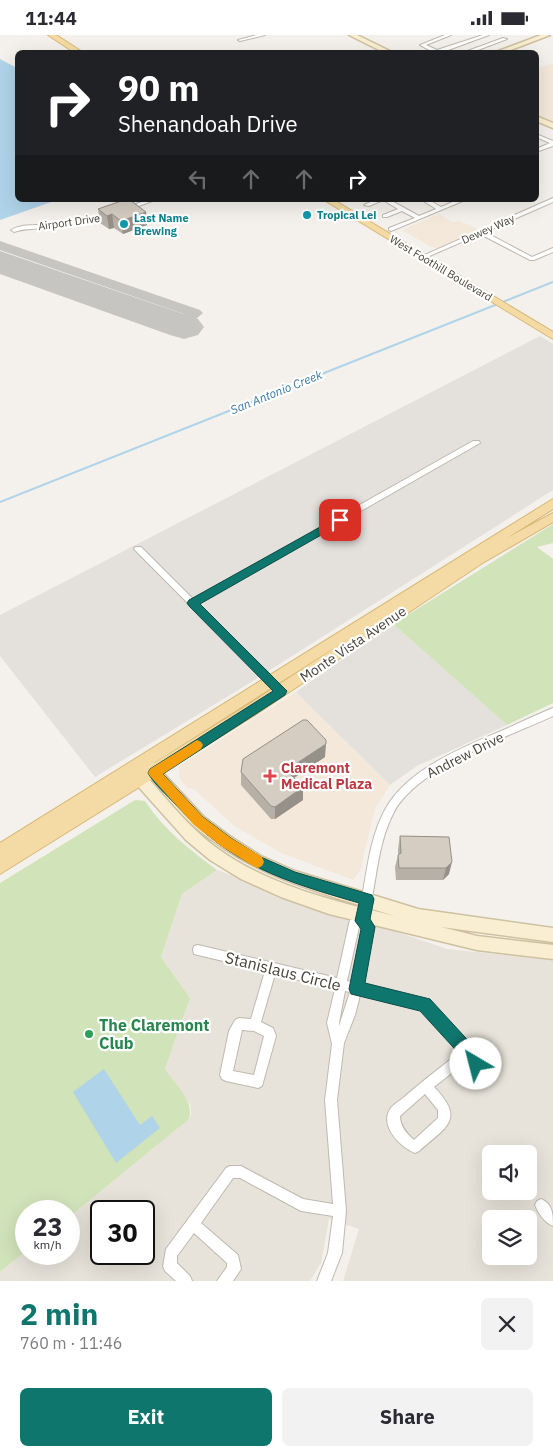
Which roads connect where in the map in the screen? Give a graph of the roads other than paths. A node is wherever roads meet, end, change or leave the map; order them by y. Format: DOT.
graph roads {
  1 [pos="51,35"];
  2 [pos="263,35"];
  3 [pos="352,35"];
  4 [pos="448,35"];
  5 [pos="487,35"];
  6 [pos="547,35"];
  7 [pos="240,40"];
  8 [pos="502,40"];
  9 [pos="463,43"];
  10 [pos="476,48"];
  11 [pos="77,50"];
  12 [pos="384,50"];
  13 [pos="432,50"];
  14 [pos="442,50"];
  15 [pos="471,50"];
  16 [pos="480,50"];
  17 [pos="504,50"];
  18 [pos="539,120"];
  19 [pos="553,126"];
  20 [pos="539,136"];
  21 [pos="553,143"];
  22 [pos="539,150"];
  23 [pos="553,200"];
  24 [pos="146,202"];
  25 [pos="332,202"];
  26 [pos="346,202"];
  27 [pos="375,202"];
  28 [pos="390,202"];
  29 [pos="429,202"];
  30 [pos="457,202"];
  31 [pos="367,205"];
  32 [pos="402,209"];
  33 [pos="441,209"];
  34 [pos="385,215"];
  35 [pos="415,220"];
  36 [pos="394,228"];
  37 [pos="14,230"];
  38 [pos="481,232"];
  39 [pos="553,250"];
  40 [pos="427,255"];
  41 [pos="502,301"];
  42 [pos="553,327"];
  43 [pos="553,336"];
  44 [pos="476,443"];
  45 [pos="553,503"];
  46 [pos="553,517"];
  47 [pos="138,549"];
  48 [pos="193,603"];
  49 [pos="276,686"];
  50 [pos="553,712"];
  51 [pos="143,771"];
  52 [pos="0,852"];
  53 [pos="0,867"];
  54 [pos="367,899"];
  55 [pos="363,918"];
  56 [pos="553,935"];
  57 [pos="198,950"];
  58 [pos="553,952"];
  59 [pos="271,968"];
  60 [pos="341,985"];
  61 [pos="356,989"];
  62 [pos="255,1025"];
  63 [pos="338,1043"];
  64 [pos="469,1053"];
  65 [pos="482,1075"];
  66 [pos="425,1086"];
  67 [pos="541,1205"];
  68 [pos="340,1211"];
  69 [pos="553,1219"];
  70 [pos="193,1224"];
  71 [pos="185,1281"];
  72 [pos="224,1281"];
  73 [pos="324,1281"];
  1 -- 11 [label="main road"];
  2 -- 7 [label="street"];
  3 -- 12 [label="main road"];
  4 -- 13 [label="street"];
  5 -- 8 [label="street"];
  5 -- 9 [label="street"];
  6 -- 17 [label="main road"];
  8 -- 10 [label="street"];
  9 -- 10 [label="street"];
  9 -- 14 [label="street"];
  10 -- 15 [label="street"];
  10 -- 16 [label="street"];
  18 -- 19 [label="main road"];
  20 -- 21 [label="street"];
  21 -- 22 [label="street"];
  23 -- 38 [label="street, Dewey Way"];
  24 -- 37 [label="street, Airport Drive"];
  25 -- 40 [label="main road, West Foothill Boulevard"];
  26 -- 36 [label="main road, West Foothill Boulevard"];
  27 -- 31 [label="street"];
  28 -- 32 [label="street"];
  29 -- 33 [label="street"];
  30 -- 33 [label="street"];
  32 -- 34 [label="street"];
  32 -- 35 [label="street"];
  33 -- 35 [label="street"];
  35 -- 36 [label="street"];
  36 -- 40 [label="main road, West Foothill Boulevard"];
  38 -- 39 [label="street"];
  38 -- 40 [label="street, Dewey Way"];
  40 -- 41 [label="main road, West Foothill Boulevard"];
  41 -- 42 [label="main road, West Foothill Boulevard"];
  41 -- 43 [label="main road, West Foothill Boulevard"];
  44 -- 48 [label="street"];
  45 -- 49 [label="main road, Monte Vista Avenue"];
  46 -- 49 [label="main road, Monte Vista Avenue"];
  47 -- 48 [label="street"];
  48 -- 49 [label="street"];
  49 -- 51 [label="main road, Monte Vista Avenue"];
  50 -- 54 [label="street, Andrew Drive"];
  51 -- 52 [label="main road, Monte Vista Avenue"];
  51 -- 53 [label="main road, Monte Vista Avenue"];
  51 -- 54 [label="main road"];
  51 -- 55 [label="main road"];
  54 -- 55 [label="street, Andrew Drive"];
  54 -- 56 [label="main road"];
  55 -- 58 [label="main road"];
  55 -- 60 [label="street"];
  55 -- 61 [label="street"];
  57 -- 59 [label="street, Stanislaus Circle"];
  59 -- 60 [label="street, Stanislaus Circle"];
  59 -- 62 [label="street"];
  60 -- 61 [label="street, Stanislaus Circle"];
  60 -- 63 [label="street"];
  61 -- 63 [label="street"];
  61 -- 64 [label="street, Stanislaus Circle"];
  62 -- 62 [label="street"];
  63 -- 68 [label="street"];
  64 -- 65 [label="street, Stanislaus Circle"];
  64 -- 66 [label="street"];
  66 -- 66 [label="street"];
  67 -- 69 [label="street"];
  68 -- 70 [label="street"];
  68 -- 73 [label="street"];
  70 -- 71 [label="street"];
  70 -- 72 [label="street"];
}
